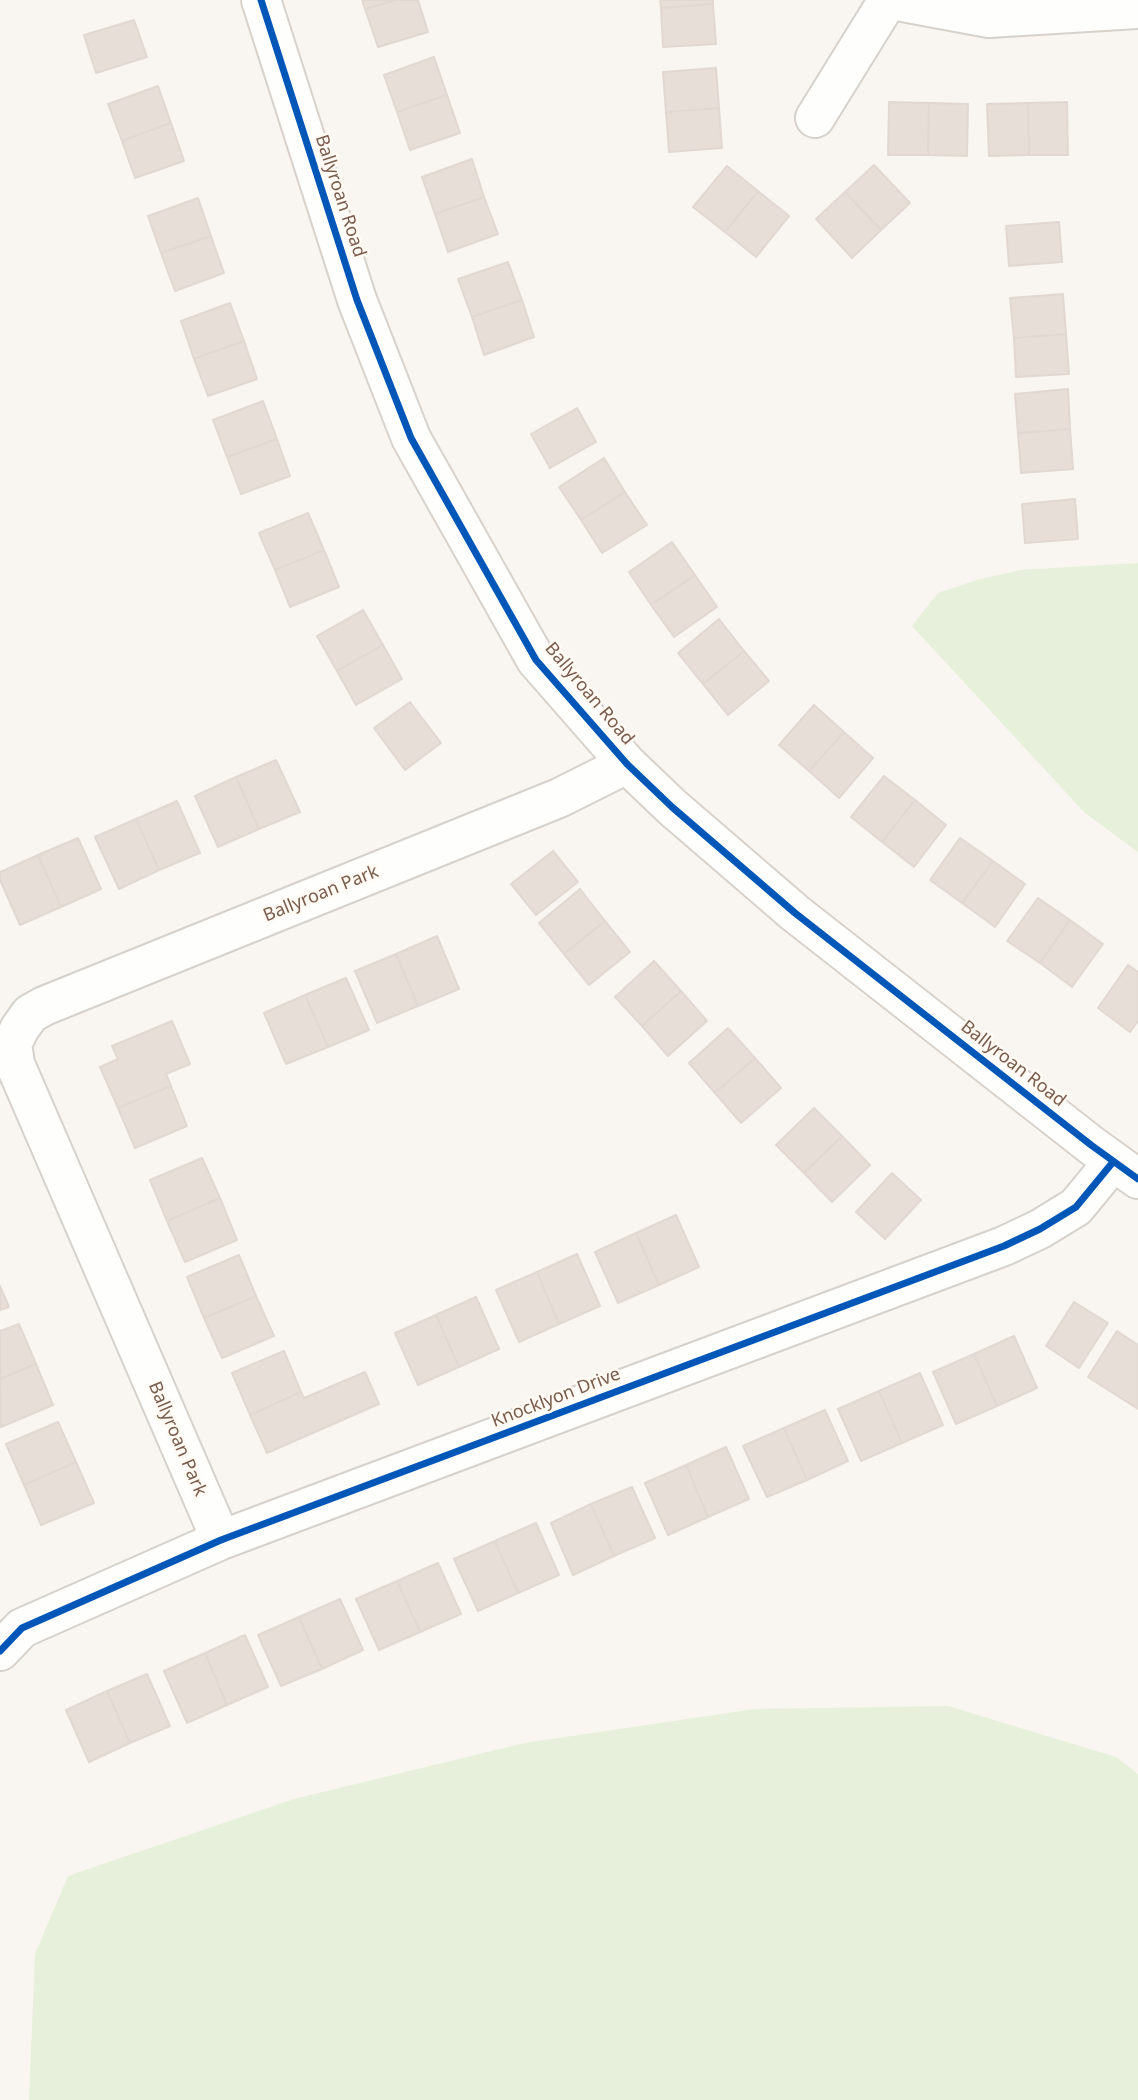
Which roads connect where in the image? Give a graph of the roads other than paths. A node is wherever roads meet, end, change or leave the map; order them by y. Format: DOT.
graph roads {
  1 [pos="261,0"];
  2 [pos="890,0"];
  3 [pos="1138,9"];
  4 [pos="815,118"];
  5 [pos="627,764"];
  6 [pos="10,1016"];
  7 [pos="1125,1170"];
  8 [pos="221,1540"];
  9 [pos="0,1651"];
  1 -- 5 [label="street, Ballyroan Road"];
  2 -- 3 [label="street"];
  2 -- 4 [label="street"];
  5 -- 6 [label="street, Ballyroan Park"];
  5 -- 7 [label="street, Ballyroan Road"];
  6 -- 8 [label="street, Ballyroan Park"];
  7 -- 8 [label="street, Knocklyon Drive"];
  8 -- 9 [label="street, Knocklyon Drive"];
}
